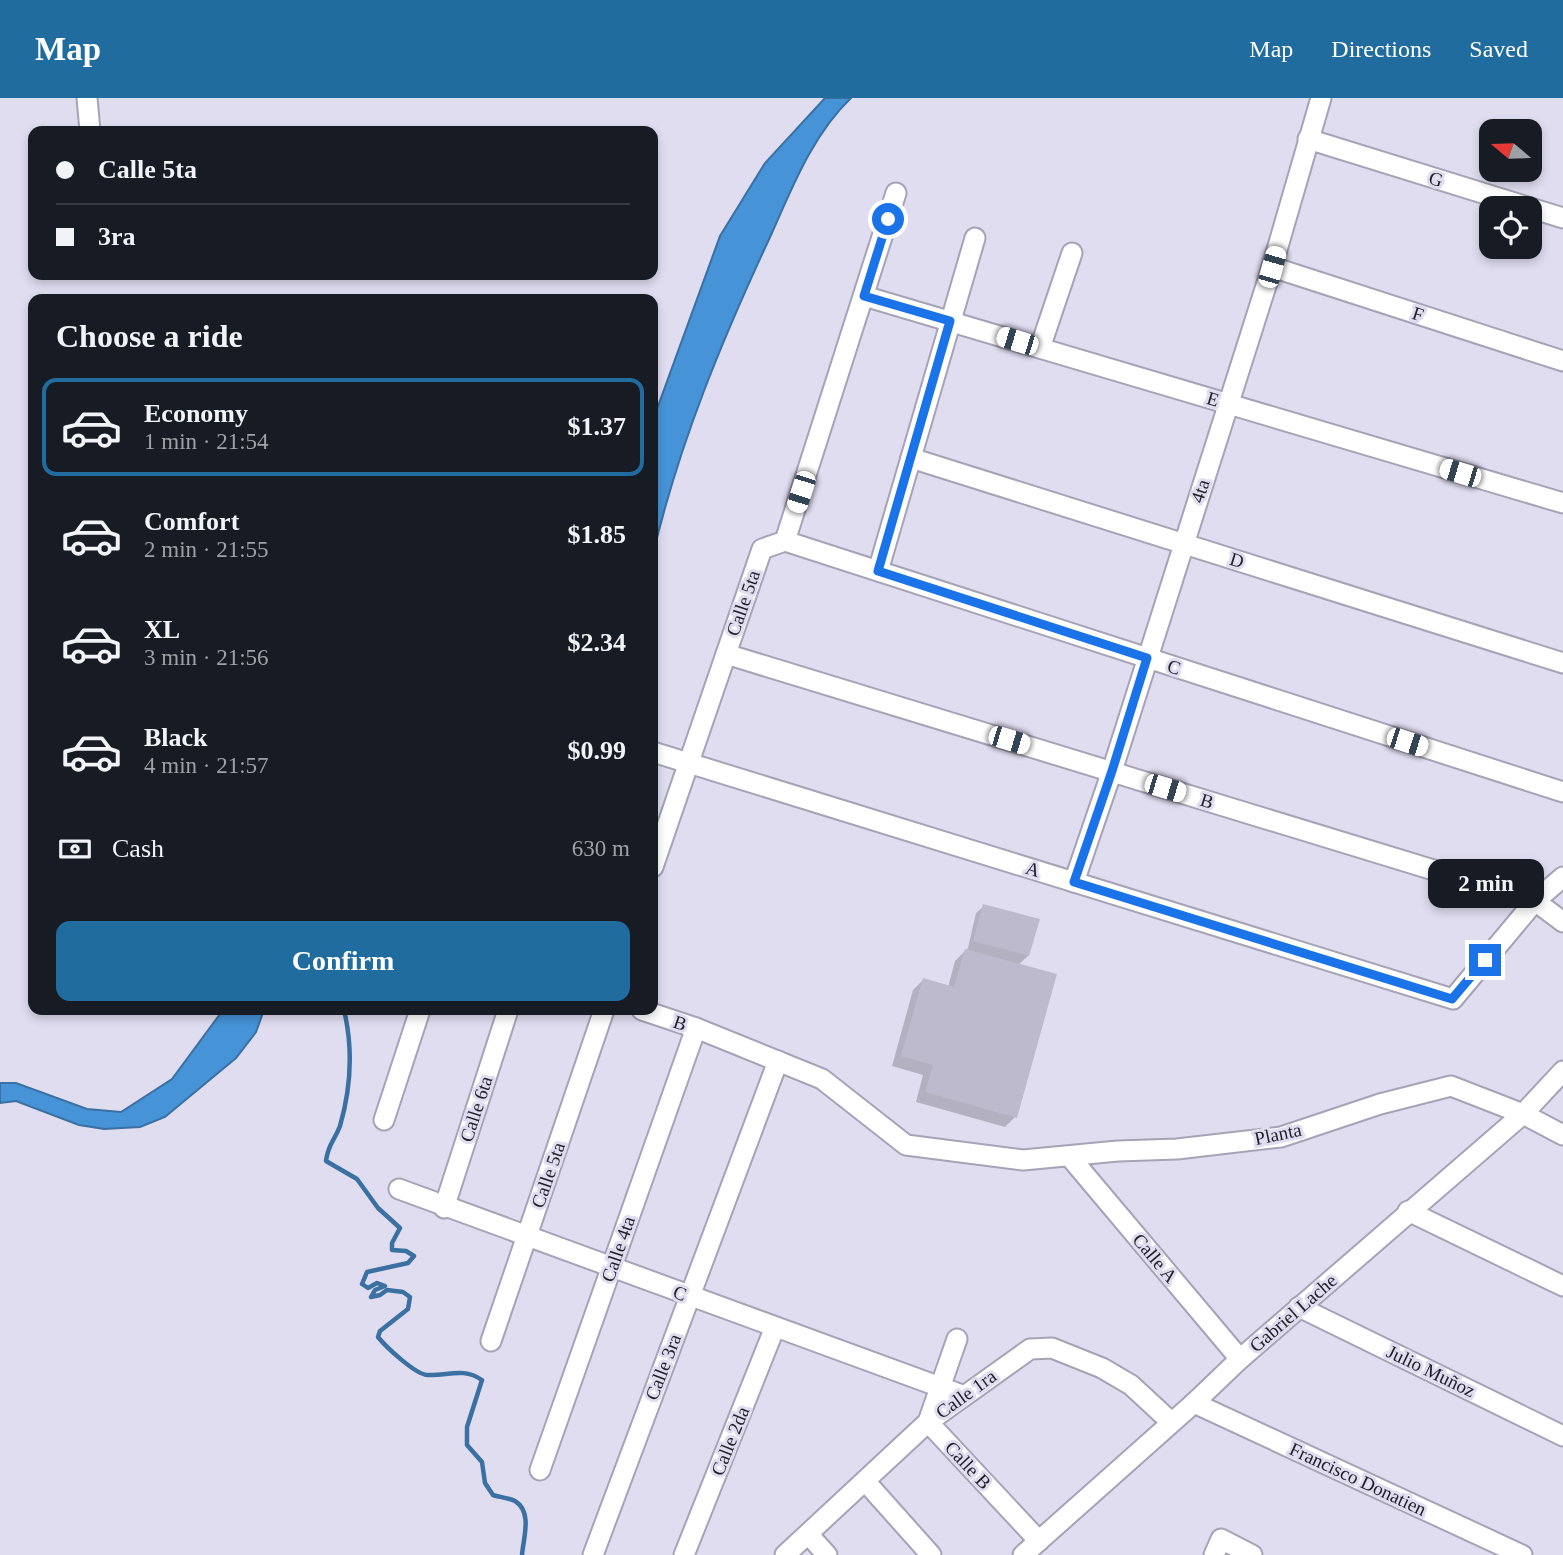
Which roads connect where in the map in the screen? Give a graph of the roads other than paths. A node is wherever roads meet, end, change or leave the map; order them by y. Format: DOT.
graph roads {
  1 [pos="87,98"];
  2 [pos="1321,98"];
  3 [pos="90,126"];
  4 [pos="1308,139"];
  5 [pos="896,194"];
  6 [pos="1563,218"];
  7 [pos="975,238"];
  8 [pos="1072,253"];
  9 [pos="1272,267"];
  10 [pos="864,296"];
  11 [pos="950,321"];
  12 [pos="1040,348"];
  13 [pos="1563,361"];
  14 [pos="1227,404"];
  15 [pos="911,458"];
  16 [pos="1563,503"];
  17 [pos="785,541"];
  18 [pos="1183,543"];
  19 [pos="878,571"];
  20 [pos="726,654"];
  21 [pos="1147,658"];
  22 [pos="1563,663"];
  23 [pos="658,754"];
  24 [pos="688,763"];
  25 [pos="1112,771"];
  26 [pos="1563,792"];
  27 [pos="658,852"];
  28 [pos="1563,877"];
  29 [pos="1074,882"];
  30 [pos="1535,901"];
  31 [pos="1563,922"];
  32 [pos="418,1015"];
  33 [pos="506,1015"];
  34 [pos="602,1015"];
  35 [pos="657,1015"];
  36 [pos="696,1028"];
  37 [pos="778,1061"];
  38 [pos="1563,1071"];
  39 [pos="1523,1114"];
  40 [pos="384,1120"];
  41 [pos="1563,1135"];
  42 [pos="1070,1157"];
  43 [pos="1023,1160"];
  44 [pos="399,1189"];
  45 [pos="444,1208"];
  46 [pos="1408,1211"];
  47 [pos="527,1237"];
  48 [pos="611,1268"];
  49 [pos="1563,1286"];
  50 [pos="690,1296"];
  51 [pos="1299,1307"];
  52 [pos="775,1327"];
  53 [pos="957,1339"];
  54 [pos="491,1341"];
  55 [pos="1240,1359"];
  56 [pos="940,1387"];
  57 [pos="962,1395"];
  58 [pos="1194,1403"];
  59 [pos="928,1422"];
  60 [pos="1171,1422"];
  61 [pos="1563,1436"];
  62 [pos="540,1470"];
  63 [pos="864,1480"];
  64 [pos="808,1534"];
  65 [pos="1039,1541"];
  66 [pos="1217,1547"];
  67 [pos="593,1555"];
  68 [pos="684,1555"];
  69 [pos="785,1555"];
  70 [pos="827,1555"];
  71 [pos="931,1555"];
  72 [pos="1023,1555"];
  73 [pos="1252,1555"];
  74 [pos="1522,1555"];
  1 -- 3 [label="street"];
  2 -- 4 [label="street, 4ta"];
  4 -- 6 [label="street, G"];
  4 -- 9 [label="street, 4ta"];
  5 -- 10 [label="street"];
  7 -- 11 [label="street"];
  8 -- 12 [label="street"];
  9 -- 13 [label="street, F"];
  9 -- 14 [label="street, 4ta"];
  10 -- 11 [label="street, E"];
  10 -- 17 [label="street"];
  11 -- 12 [label="street, E"];
  11 -- 15 [label="street"];
  12 -- 14 [label="street, E"];
  14 -- 16 [label="street, E"];
  14 -- 18 [label="street, 4ta"];
  15 -- 18 [label="street, D"];
  15 -- 19 [label="street"];
  17 -- 19 [label="street, C"];
  17 -- 20 [label="street, Calle 5ta"];
  18 -- 21 [label="street, 4ta"];
  18 -- 22 [label="street, D"];
  19 -- 21 [label="street, C"];
  20 -- 24 [label="street, Calle 5ta"];
  20 -- 25 [label="street, B"];
  21 -- 25 [label="street, 4ta"];
  21 -- 26 [label="street, C"];
  23 -- 24 [label="street, A"];
  24 -- 27 [label="street, Calle 5ta"];
  24 -- 29 [label="street, A"];
  25 -- 29 [label="street, 4ta"];
  25 -- 30 [label="street, B"];
  28 -- 30 [label="street"];
  29 -- 30 [label="street, A"];
  30 -- 31 [label="street, B"];
  32 -- 40 [label="street"];
  33 -- 45 [label="street, Calle 6ta"];
  34 -- 47 [label="street, Calle 5ta"];
  35 -- 36 [label="street, B"];
  36 -- 37 [label="street, B"];
  36 -- 48 [label="street, Calle 4ta"];
  37 -- 43 [label="street, B"];
  37 -- 50 [label="street, Calle 3ra"];
  38 -- 39 [label="street, Gabriel Lache"];
  39 -- 41 [label="street, Planta"];
  39 -- 42 [label="street, Planta"];
  39 -- 46 [label="street, Gabriel Lache"];
  42 -- 43 [label="street, Planta"];
  42 -- 55 [label="street, Calle A"];
  44 -- 45 [label="street, C"];
  45 -- 47 [label="street, C"];
  46 -- 49 [label="street"];
  46 -- 51 [label="street, Gabriel Lache"];
  47 -- 48 [label="street, C"];
  47 -- 54 [label="street, Calle 5ta"];
  48 -- 50 [label="street, C"];
  48 -- 62 [label="street, Calle 4ta"];
  50 -- 52 [label="street, C"];
  50 -- 67 [label="street, Calle 3ra"];
  51 -- 55 [label="street, Gabriel Lache"];
  51 -- 61 [label="street, Julio Muñoz"];
  52 -- 56 [label="street, C"];
  52 -- 68 [label="street, Calle 2da"];
  53 -- 56 [label="street"];
  55 -- 58 [label="street, Gabriel Lache"];
  56 -- 57 [label="street, C"];
  56 -- 59 [label="street"];
  57 -- 59 [label="street, Calle 1ra"];
  57 -- 60 [label="street, Calle 1ra"];
  58 -- 60 [label="street, Gabriel Lache"];
  58 -- 74 [label="street, Francisco Donatien"];
  59 -- 63 [label="street, Calle 1ra"];
  59 -- 65 [label="street, Calle B"];
  60 -- 65 [label="street, Gabriel Lache"];
  63 -- 64 [label="street, Calle 1ra"];
  63 -- 71 [label="street"];
  64 -- 69 [label="street, Calle 1ra"];
  64 -- 70 [label="street"];
  65 -- 72 [label="street, Gabriel Lache"];
  66 -- 73 [label="street"];
}
